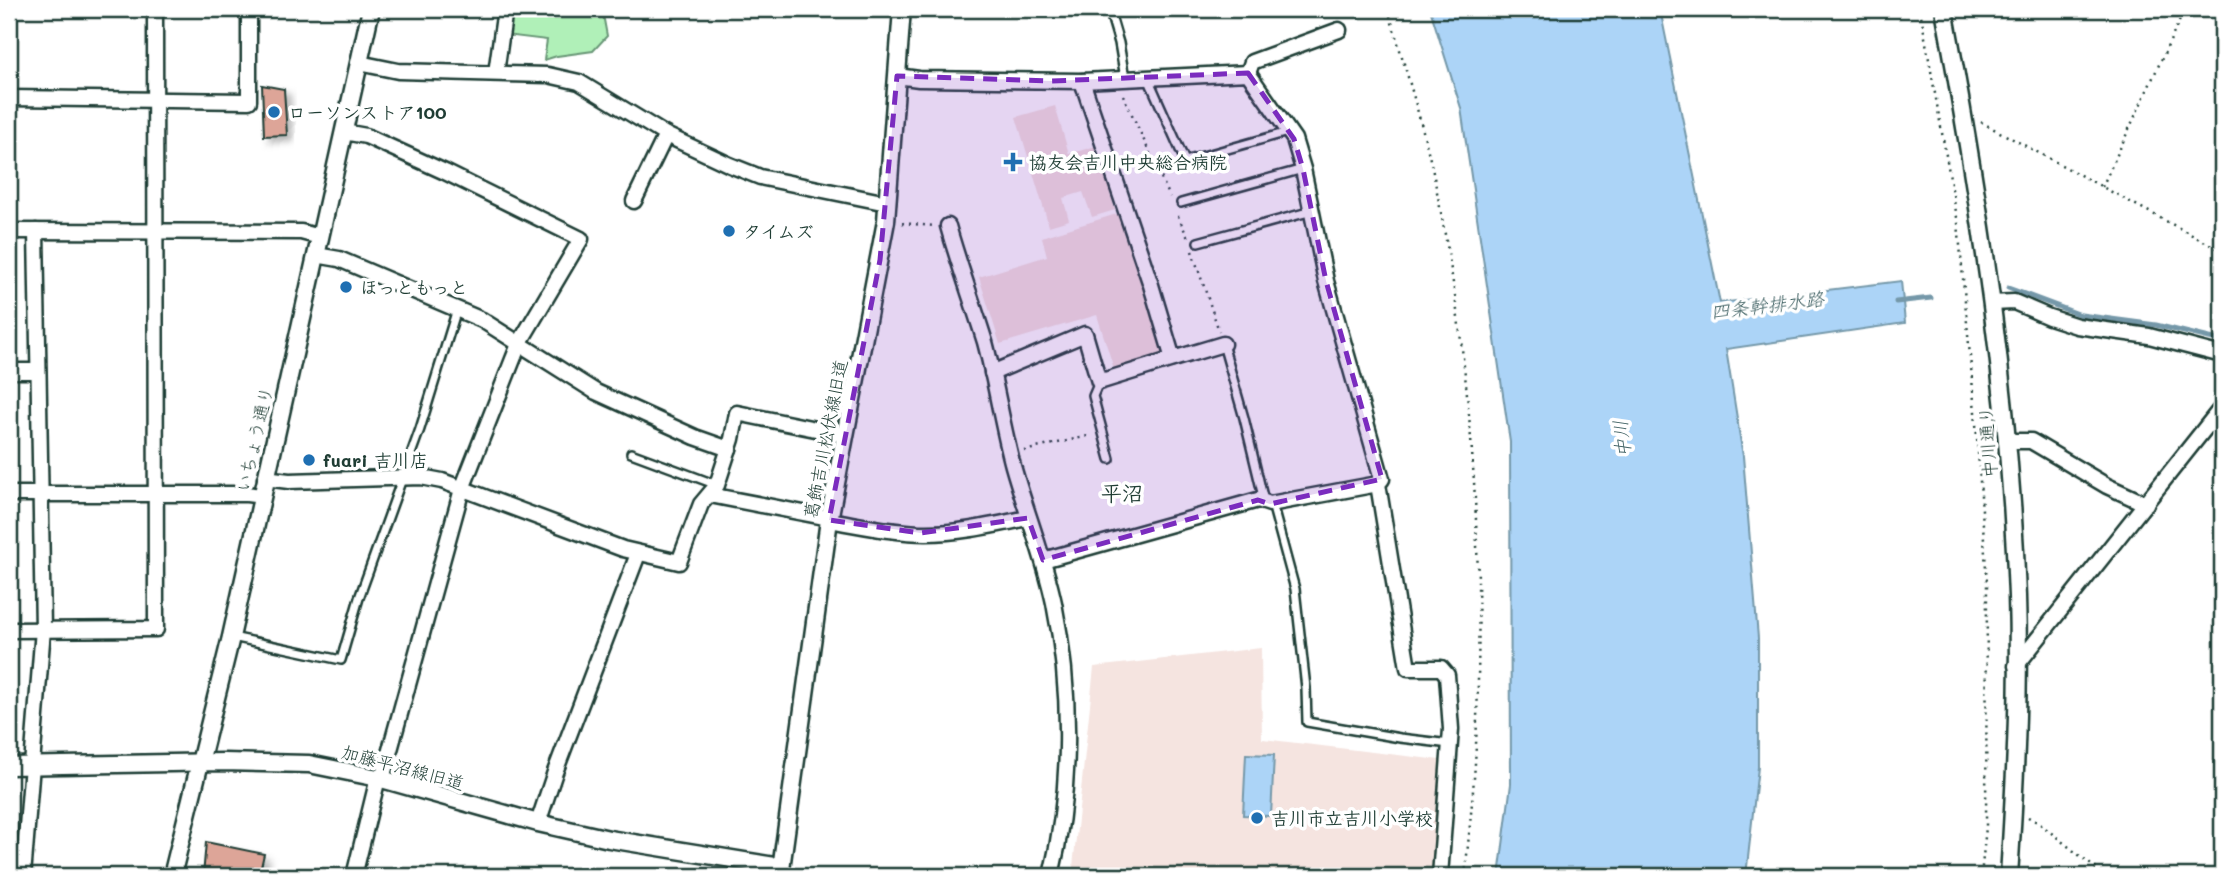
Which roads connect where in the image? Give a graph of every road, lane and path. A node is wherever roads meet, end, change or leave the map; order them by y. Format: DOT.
graph roads {
  1 [pos="155,9"];
  2 [pos="249,9"];
  3 [pos="371,9"];
  4 [pos="505,9"];
  5 [pos="902,9"];
  6 [pos="1129,9"];
  7 [pos="1388,9"];
  8 [pos="1920,9"];
  9 [pos="1944,9"];
  10 [pos="2185,9"];
  11 [pos="1110,11"];
  12 [pos="1339,30"];
  13 [pos="359,63"];
  14 [pos="496,73"];
  15 [pos="1248,73"];
  16 [pos="897,76"];
  17 [pos="1125,78"];
  18 [pos="1148,78"];
  19 [pos="1082,80"];
  20 [pos="9,98"];
  21 [pos="157,99"];
  22 [pos="1964,117"];
  23 [pos="344,132"];
  24 [pos="1288,132"];
  25 [pos="666,135"];
  26 [pos="1303,169"];
  27 [pos="2102,187"];
  28 [pos="634,201"];
  29 [pos="887,203"];
  30 [pos="1181,203"];
  31 [pos="1313,211"];
  32 [pos="886,221"];
  33 [pos="948,226"];
  34 [pos="9,230"];
  35 [pos="157,230"];
  36 [pos="36,231"];
  37 [pos="320,236"];
  38 [pos="1198,242"];
  39 [pos="2222,251"];
  40 [pos="316,255"];
  41 [pos="1993,303"];
  42 [pos="457,309"];
  43 [pos="519,344"];
  44 [pos="1223,344"];
  45 [pos="2222,355"];
  46 [pos="1173,359"];
  47 [pos="9,371"];
  48 [pos="38,371"];
  49 [pos="992,373"];
  50 [pos="1099,382"];
  51 [pos="2222,407"];
  52 [pos="1103,433"];
  53 [pos="845,435"];
  54 [pos="2007,441"];
  55 [pos="729,449"];
  56 [pos="631,453"];
  57 [pos="1010,454"];
  58 [pos="1110,459"];
  59 [pos="402,477"];
  60 [pos="265,478"];
  61 [pos="1378,484"];
  62 [pos="462,489"];
  63 [pos="714,490"];
  64 [pos="41,493"];
  65 [pos="9,494"];
  66 [pos="157,494"];
  67 [pos="261,496"];
  68 [pos="1268,503"];
  69 [pos="2146,505"];
  70 [pos="1028,518"];
  71 [pos="829,519"];
  72 [pos="638,554"];
  73 [pos="1043,560"];
  74 [pos="43,629"];
  75 [pos="9,630"];
  76 [pos="231,637"];
  77 [pos="2016,666"];
  78 [pos="1450,744"];
  79 [pos="200,762"];
  80 [pos="9,766"];
  81 [pos="32,766"];
  82 [pos="380,778"];
  83 [pos="2013,810"];
  84 [pos="538,823"];
  85 [pos="780,872"];
  86 [pos="23,876"];
  87 [pos="172,876"];
  88 [pos="354,876"];
  89 [pos="1051,876"];
  90 [pos="1440,876"];
  91 [pos="1465,876"];
  92 [pos="1981,876"];
  93 [pos="2009,876"];
  94 [pos="2105,876"];
  1 -- 21 [label="street"];
  2 -- 21 [label="street"];
  3 -- 13 [label="street, いちょう通り"];
  4 -- 14 [label="street"];
  5 -- 16 [label="street, 葛飾吉川松伏線旧道"];
  6 -- 11 [label="lane"];
  7 -- 91 [label="path"];
  8 -- 92 [label="path"];
  9 -- 22 [label="street, 中川通り"];
  10 -- 27 [label="path"];
  11 -- 17 [label="lane"];
  12 -- 15 [label="street"];
  13 -- 14 [label="street"];
  13 -- 23 [label="street, いちょう通り"];
  14 -- 25 [label="street"];
  15 -- 18 [label="street"];
  15 -- 24 [label="street"];
  16 -- 19 [label="street"];
  16 -- 29 [label="street, 葛飾吉川松伏線旧道"];
  17 -- 18 [label="street"];
  17 -- 19 [label="street"];
  18 -- 24 [label="lane"];
  19 -- 46 [label="street"];
  20 -- 21 [label="street"];
  21 -- 35 [label="street"];
  22 -- 27 [label="path"];
  22 -- 41 [label="street, 中川通り"];
  23 -- 37 [label="street, いちょう通り"];
  23 -- 43 [label="street"];
  24 -- 26 [label="street"];
  25 -- 28 [label="street"];
  25 -- 29 [label="street"];
  26 -- 30 [label="lane"];
  26 -- 31 [label="street"];
  27 -- 39 [label="path"];
  29 -- 32 [label="street, 葛飾吉川松伏線旧道"];
  31 -- 38 [label="lane"];
  31 -- 61 [label="street"];
  32 -- 33 [label="path"];
  32 -- 53 [label="street, 葛飾吉川松伏線旧道"];
  33 -- 49 [label="street"];
  34 -- 36 [label="street"];
  35 -- 36 [label="street"];
  35 -- 37 [label="street"];
  35 -- 66 [label="street"];
  36 -- 48 [label="street"];
  37 -- 40 [label="street, いちょう通り"];
  40 -- 42 [label="street"];
  40 -- 60 [label="street, いちょう通り"];
  41 -- 45 [label="street"];
  41 -- 54 [label="street, 中川通り"];
  42 -- 43 [label="street"];
  42 -- 59 [label="lane"];
  43 -- 55 [label="street"];
  43 -- 62 [label="street"];
  44 -- 46 [label="street"];
  44 -- 68 [label="lane"];
  46 -- 50 [label="street"];
  47 -- 48 [label="street"];
  48 -- 64 [label="street"];
  49 -- 50 [label="street"];
  49 -- 57 [label="street"];
  50 -- 52 [label="lane"];
  51 -- 69 [label="street"];
  52 -- 57 [label="path"];
  52 -- 58 [label="lane"];
  53 -- 55 [label="street"];
  53 -- 71 [label="street, 葛飾吉川松伏線旧道"];
  54 -- 69 [label="street"];
  54 -- 77 [label="street, 中川通り"];
  55 -- 63 [label="street"];
  56 -- 63 [label="lane"];
  57 -- 70 [label="street"];
  59 -- 60 [label="street"];
  59 -- 62 [label="street"];
  59 -- 76 [label="lane"];
  60 -- 67 [label="street, いちょう通り"];
  61 -- 68 [label="street"];
  61 -- 78 [label="street"];
  62 -- 72 [label="street"];
  62 -- 82 [label="street"];
  63 -- 71 [label="street"];
  63 -- 72 [label="street"];
  64 -- 65 [label="street"];
  64 -- 66 [label="street"];
  64 -- 74 [label="street"];
  66 -- 67 [label="street"];
  66 -- 74 [label="street"];
  67 -- 76 [label="street, いちょう通り"];
  68 -- 73 [label="street"];
  68 -- 78 [label="lane"];
  69 -- 77 [label="street"];
  70 -- 71 [label="street"];
  70 -- 73 [label="street"];
  71 -- 85 [label="street, 葛飾吉川松伏線旧道"];
  72 -- 84 [label="street"];
  73 -- 89 [label="street"];
  74 -- 75 [label="street"];
  74 -- 81 [label="street"];
  76 -- 79 [label="street, いちょう通り"];
  77 -- 83 [label="street, 中川通り"];
  78 -- 90 [label="street"];
  79 -- 81 [label="street, 加藤平沼線旧道"];
  79 -- 82 [label="street, 加藤平沼線旧道"];
  79 -- 87 [label="street, いちょう通り"];
  80 -- 81 [label="street, 加藤平沼線旧道"];
  81 -- 86 [label="street"];
  82 -- 84 [label="street, 加藤平沼線旧道"];
  82 -- 88 [label="street"];
  83 -- 93 [label="street, 中川通り"];
  83 -- 94 [label="path"];
  84 -- 85 [label="street, 加藤平沼線旧道"];
}
